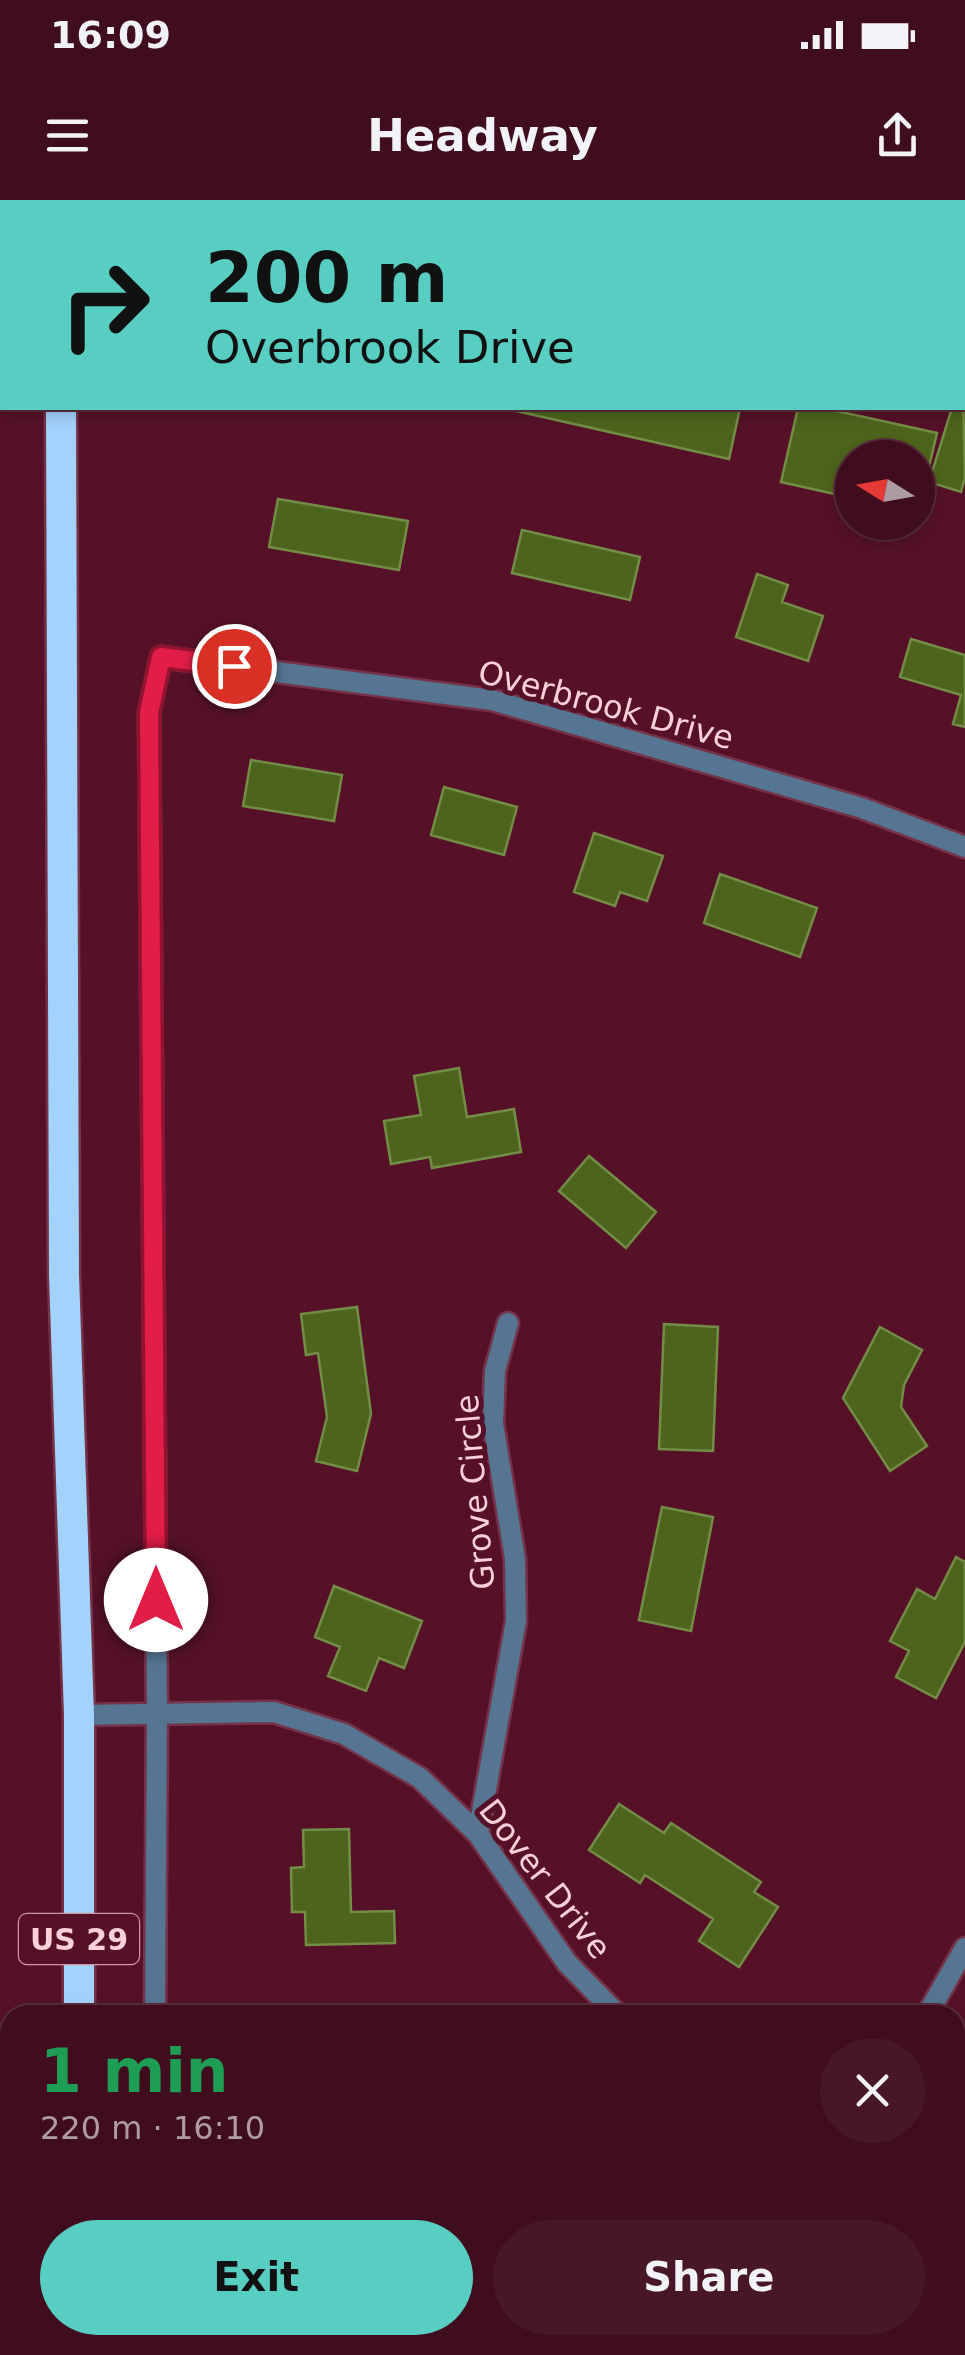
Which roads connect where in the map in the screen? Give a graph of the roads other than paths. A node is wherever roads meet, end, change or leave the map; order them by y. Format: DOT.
graph roads {
  1 [pos="61,410"];
  2 [pos="965,847"];
  3 [pos="508,1323"];
  4 [pos="157,1712"];
  5 [pos="79,1715"];
  6 [pos="478,1834"];
  7 [pos="965,1948"];
  8 [pos="79,2005"];
  9 [pos="156,2005"];
  10 [pos="608,2005"];
  11 [pos="932,2005"];
  1 -- 5 [label="highway, US 29"];
  2 -- 4 [label="street, Overbrook Drive"];
  3 -- 6 [label="street, Grove Circle"];
  4 -- 5 [label="street, Dover Drive"];
  4 -- 6 [label="street, Dover Drive"];
  4 -- 9 [label="street"];
  5 -- 8 [label="highway, US 29"];
  6 -- 10 [label="street, Dover Drive"];
  7 -- 11 [label="street"];
}
